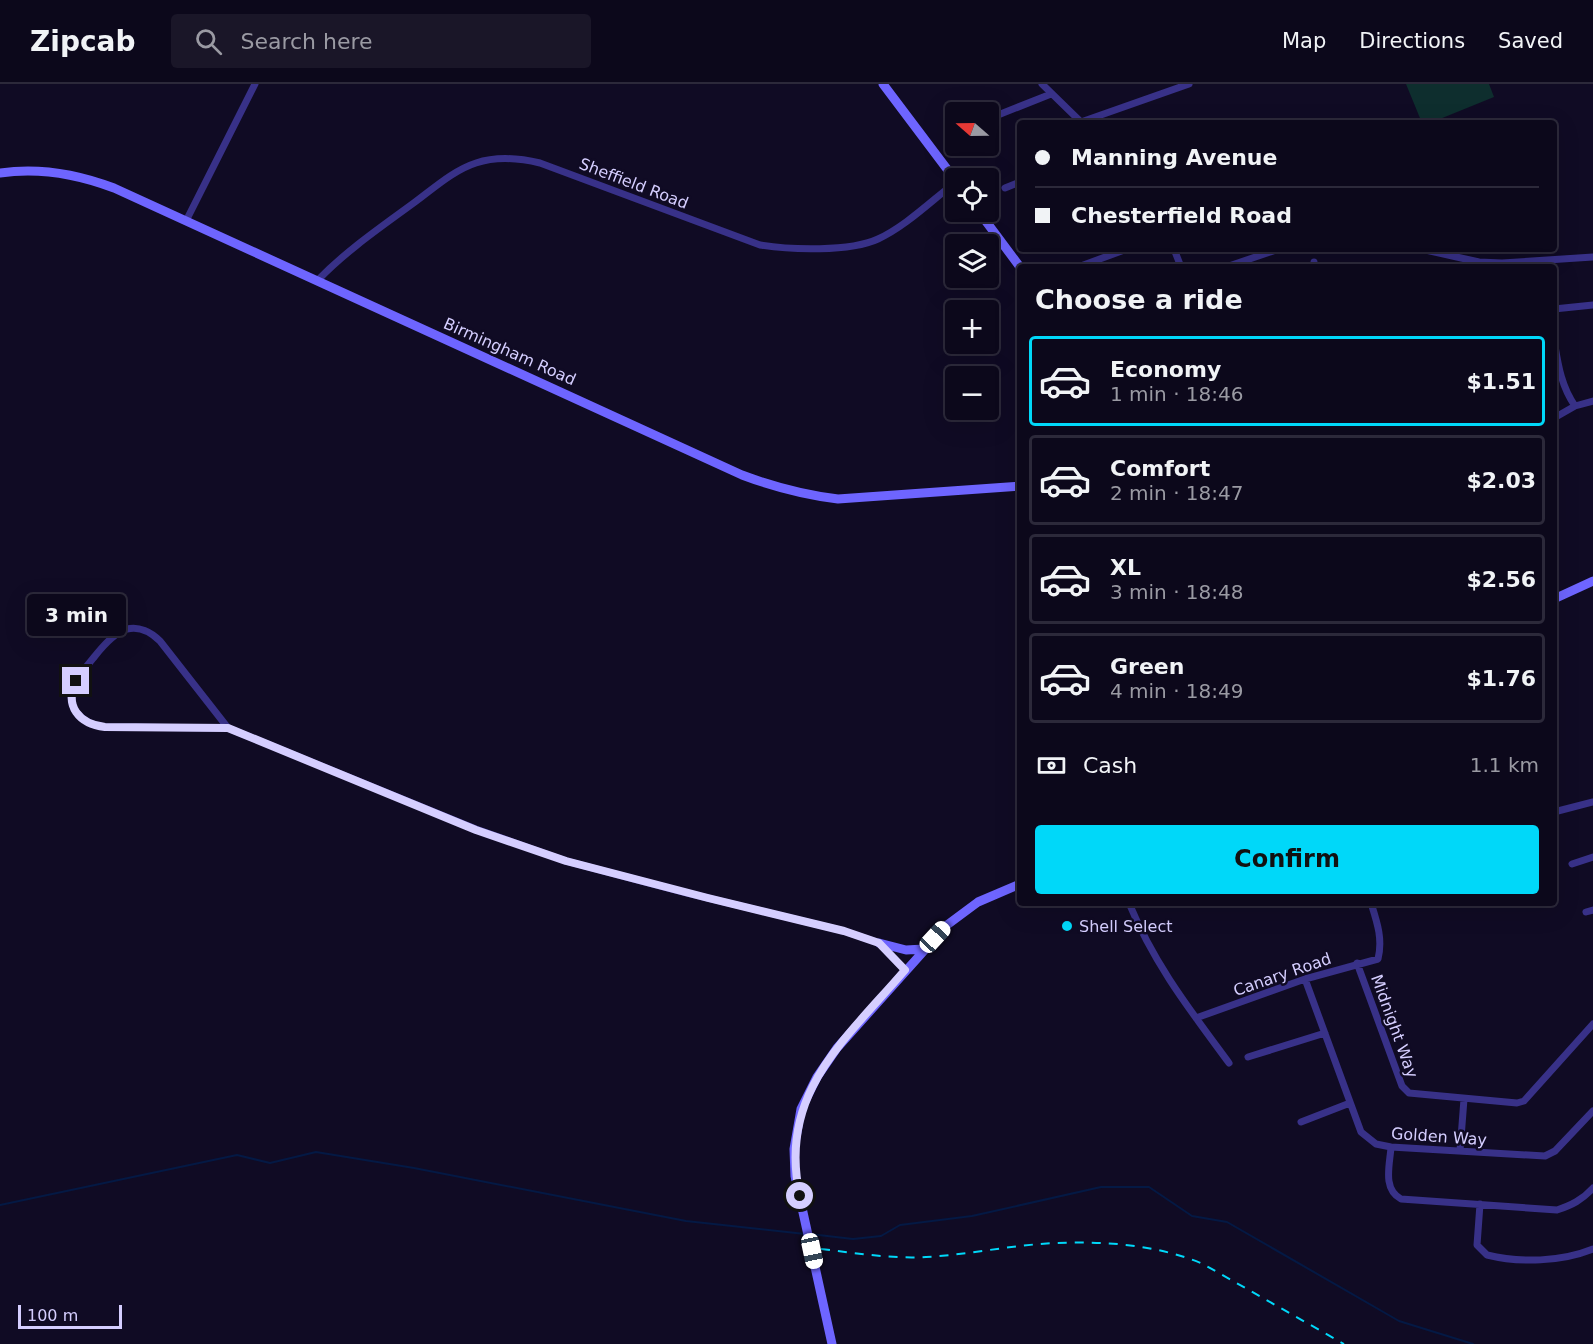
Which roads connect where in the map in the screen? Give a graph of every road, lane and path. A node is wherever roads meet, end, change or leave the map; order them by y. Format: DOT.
graph roads {
  1 [pos="255,84"];
  2 [pos="883,84"];
  3 [pos="1042,84"];
  4 [pos="1189,84"];
  5 [pos="1051,93"];
  6 [pos="999,114"];
  7 [pos="1078,120"];
  8 [pos="1089,120"];
  9 [pos="946,168"];
  10 [pos="0,173"];
  11 [pos="1017,183"];
  12 [pos="1005,188"];
  13 [pos="945,190"];
  14 [pos="187,219"];
  15 [pos="986,222"];
  16 [pos="1119,252"];
  17 [pos="1270,252"];
  18 [pos="1434,252"];
  19 [pos="1593,257"];
  20 [pos="1018,264"];
  21 [pos="1086,264"];
  22 [pos="1235,264"];
  23 [pos="318,280"];
  24 [pos="1593,305"];
  25 [pos="1557,309"];
  26 [pos="1557,355"];
  27 [pos="1593,400"];
  28 [pos="1575,406"];
  29 [pos="1557,416"];
  30 [pos="1017,486"];
  31 [pos="1593,581"];
  32 [pos="1557,598"];
  33 [pos="228,728"];
  34 [pos="1593,802"];
  35 [pos="1557,811"];
  36 [pos="1593,857"];
  37 [pos="1572,864"];
  38 [pos="1017,885"];
  39 [pos="1130,906"];
  40 [pos="1372,906"];
  41 [pos="879,943"];
  42 [pos="924,949"];
  43 [pos="1357,963"];
  44 [pos="905,970"];
  45 [pos="1305,979"];
  46 [pos="1196,1018"];
  47 [pos="1593,1024"];
  48 [pos="1325,1033"];
  49 [pos="1248,1057"];
  50 [pos="1229,1063"];
  51 [pos="1464,1099"];
  52 [pos="1350,1103"];
  53 [pos="1592,1114"];
  54 [pos="1301,1122"];
  55 [pos="1391,1147"];
  56 [pos="1460,1151"];
  57 [pos="1593,1188"];
  58 [pos="1480,1204"];
  59 [pos="1593,1249"];
  60 [pos="832,1344"];
  1 -- 14 [label="street"];
  2 -- 9 [label="street"];
  3 -- 5 [label="street"];
  4 -- 8 [label="street"];
  5 -- 6 [label="street"];
  5 -- 7 [label="street"];
  10 -- 14 [label="street, Birmingham Road"];
  11 -- 12 [label="street"];
  13 -- 23 [label="street, Sheffield Road"];
  14 -- 23 [label="street, Birmingham Road"];
  15 -- 20 [label="street"];
  16 -- 21 [label="street"];
  17 -- 22 [label="street"];
  18 -- 19 [label="street"];
  23 -- 30 [label="street, Birmingham Road"];
  24 -- 25 [label="street"];
  26 -- 28 [label="street"];
  27 -- 28 [label="street"];
  28 -- 29 [label="street"];
  31 -- 32 [label="street"];
  33 -- 33 [label="street"];
  33 -- 41 [label="street"];
  34 -- 35 [label="street"];
  36 -- 37 [label="street"];
  38 -- 42 [label="street"];
  39 -- 46 [label="street"];
  40 -- 43 [label="street, Canary Road"];
  41 -- 42 [label="street"];
  41 -- 44 [label="street"];
  42 -- 44 [label="street"];
  43 -- 45 [label="street, Canary Road"];
  43 -- 51 [label="street, Midnight Way"];
  44 -- 60 [label="street"];
  45 -- 46 [label="street, Canary Road"];
  45 -- 48 [label="street, Golden Way"];
  46 -- 50 [label="street"];
  47 -- 51 [label="street, Midnight Way"];
  48 -- 49 [label="street"];
  48 -- 52 [label="street, Golden Way"];
  51 -- 56 [label="street"];
  52 -- 54 [label="street"];
  52 -- 55 [label="street, Golden Way"];
  53 -- 56 [label="street, Golden Way"];
  55 -- 56 [label="street, Golden Way"];
  55 -- 58 [label="street"];
  57 -- 58 [label="street"];
  58 -- 59 [label="street"];
}
